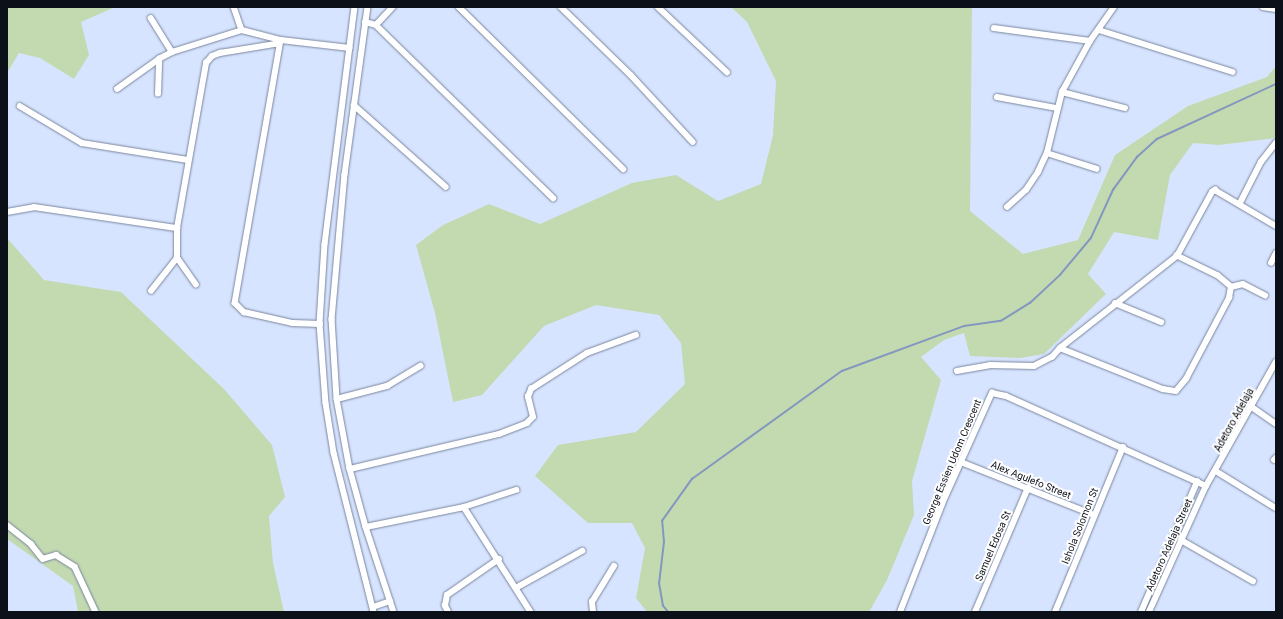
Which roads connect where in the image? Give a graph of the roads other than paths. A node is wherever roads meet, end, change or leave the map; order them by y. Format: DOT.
graph roads {
  1 [pos="234,7"];
  2 [pos="355,7"];
  3 [pos="368,7"];
  4 [pos="392,7"];
  5 [pos="459,7"];
  6 [pos="561,7"];
  7 [pos="658,7"];
  8 [pos="1114,7"];
  9 [pos="1263,7"];
  10 [pos="1276,9"];
  11 [pos="150,18"];
  12 [pos="365,22"];
  13 [pos="376,25"];
  14 [pos="994,28"];
  15 [pos="242,30"];
  16 [pos="1099,30"];
  17 [pos="281,40"];
  18 [pos="1090,41"];
  19 [pos="350,48"];
  20 [pos="172,52"];
  21 [pos="159,60"];
  22 [pos="727,72"];
  23 [pos="1233,72"];
  24 [pos="345,82"];
  25 [pos="356,84"];
  26 [pos="117,90"];
  27 [pos="1062,92"];
  28 [pos="158,94"];
  29 [pos="997,96"];
  30 [pos="354,105"];
  31 [pos="20,106"];
  32 [pos="1058,108"];
  33 [pos="1125,108"];
  34 [pos="693,142"];
  35 [pos="1276,143"];
  36 [pos="1047,153"];
  37 [pos="188,160"];
  38 [pos="623,169"];
  39 [pos="1097,169"];
  40 [pos="446,187"];
  41 [pos="553,198"];
  42 [pos="1240,203"];
  43 [pos="1007,207"];
  44 [pos="7,212"];
  45 [pos="1276,226"];
  46 [pos="177,228"];
  47 [pos="1276,253"];
  48 [pos="1177,256"];
  49 [pos="177,258"];
  50 [pos="1271,263"];
  51 [pos="196,285"];
  52 [pos="1231,287"];
  53 [pos="151,291"];
  54 [pos="1265,295"];
  55 [pos="1115,303"];
  56 [pos="1161,322"];
  57 [pos="320,324"];
  58 [pos="636,335"];
  59 [pos="1060,348"];
  60 [pos="1276,362"];
  61 [pos="420,366"];
  62 [pos="957,371"];
  63 [pos="337,399"];
  64 [pos="1252,407"];
  65 [pos="1276,424"];
  66 [pos="1123,447"];
  67 [pos="961,462"];
  68 [pos="350,469"];
  69 [pos="1216,471"];
  70 [pos="1197,482"];
  71 [pos="1206,486"];
  72 [pos="1028,488"];
  73 [pos="516,490"];
  74 [pos="464,507"];
  75 [pos="1276,508"];
  76 [pos="1094,515"];
  77 [pos="7,525"];
  78 [pos="366,527"];
  79 [pos="1181,540"];
  80 [pos="582,551"];
  81 [pos="499,559"];
  82 [pos="614,566"];
  83 [pos="1253,581"];
  84 [pos="516,588"];
  85 [pos="390,601"];
  86 [pos="373,610"];
  87 [pos="96,612"];
  88 [pos="394,612"];
  89 [pos="448,612"];
  90 [pos="531,612"];
  91 [pos="593,612"];
  92 [pos="900,612"];
  93 [pos="975,612"];
  94 [pos="1055,612"];
  95 [pos="1141,612"];
  96 [pos="1149,612"];
  1 -- 15 [label="street"];
  2 -- 19 [label="street"];
  3 -- 12 [label="street"];
  4 -- 13 [label="street"];
  5 -- 38 [label="street"];
  6 -- 34 [label="street"];
  7 -- 22 [label="street"];
  8 -- 16 [label="street"];
  9 -- 10 [label="street"];
  11 -- 20 [label="street"];
  12 -- 13 [label="street"];
  12 -- 25 [label="street"];
  13 -- 41 [label="street"];
  14 -- 18 [label="street"];
  15 -- 17 [label="street"];
  15 -- 20 [label="street"];
  16 -- 18 [label="street"];
  16 -- 23 [label="street"];
  17 -- 19 [label="street"];
  17 -- 37 [label="street"];
  17 -- 57 [label="street"];
  18 -- 27 [label="street"];
  19 -- 24 [label="street"];
  20 -- 21 [label="street"];
  21 -- 26 [label="street"];
  21 -- 28 [label="street"];
  24 -- 25 [label="street"];
  24 -- 57 [label="street"];
  25 -- 30 [label="street"];
  27 -- 32 [label="street"];
  27 -- 33 [label="street"];
  29 -- 32 [label="street"];
  30 -- 40 [label="street"];
  30 -- 63 [label="street"];
  31 -- 37 [label="street"];
  32 -- 36 [label="street"];
  35 -- 42 [label="street"];
  36 -- 39 [label="street"];
  36 -- 43 [label="street"];
  37 -- 46 [label="street"];
  42 -- 45 [label="street"];
  42 -- 48 [label="street"];
  44 -- 46 [label="street"];
  46 -- 49 [label="street"];
  47 -- 50 [label="street"];
  48 -- 52 [label="street"];
  48 -- 55 [label="street"];
  49 -- 51 [label="street"];
  49 -- 53 [label="street"];
  52 -- 54 [label="street"];
  52 -- 59 [label="street"];
  55 -- 56 [label="street"];
  55 -- 59 [label="street"];
  57 -- 86 [label="street"];
  58 -- 68 [label="street"];
  59 -- 62 [label="street"];
  60 -- 64 [label="street, Adetoro Adelaja"];
  61 -- 63 [label="street"];
  63 -- 68 [label="street"];
  64 -- 65 [label="street"];
  64 -- 69 [label="street, Adetoro Adelaja"];
  66 -- 67 [label="street, George Essien Udom Crescent"];
  66 -- 70 [label="street, George Essien Udom Crescent"];
  66 -- 76 [label="street, Ishola Solomon St"];
  67 -- 72 [label="street, Alex Agulefo Street"];
  67 -- 92 [label="street, George Essien Udom Crescent"];
  68 -- 78 [label="street"];
  69 -- 71 [label="street, Adetoro Adelaja"];
  69 -- 75 [label="street"];
  70 -- 71 [label="street, George Essien Udom Crescent"];
  70 -- 95 [label="street"];
  71 -- 79 [label="street, Adetoro Adelaja Street"];
  72 -- 76 [label="street, Alex Agulefo Street"];
  72 -- 93 [label="street, Samuel Edosa St"];
  73 -- 74 [label="street"];
  74 -- 78 [label="street"];
  74 -- 81 [label="street"];
  76 -- 94 [label="street, Ishola Solomon St"];
  77 -- 87 [label="street"];
  78 -- 85 [label="street"];
  79 -- 83 [label="street"];
  79 -- 96 [label="street, Adetoro Adelaja Street"];
  80 -- 84 [label="street"];
  81 -- 84 [label="street"];
  81 -- 89 [label="street"];
  82 -- 91 [label="street"];
  84 -- 90 [label="street"];
  85 -- 86 [label="street"];
  85 -- 88 [label="street"];
}
